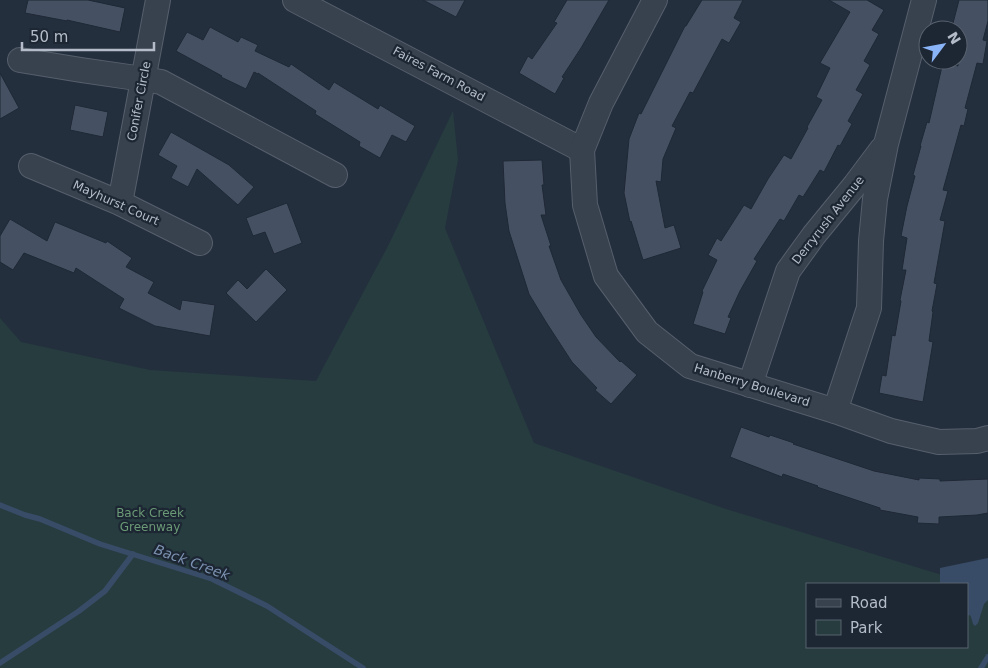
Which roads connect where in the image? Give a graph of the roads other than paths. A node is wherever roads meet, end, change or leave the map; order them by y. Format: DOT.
graph roads {
  1 [pos="158,0"];
  2 [pos="295,0"];
  3 [pos="655,0"];
  4 [pos="924,0"];
  5 [pos="20,60"];
  6 [pos="143,78"];
  7 [pos="886,144"];
  8 [pos="582,150"];
  9 [pos="31,166"];
  10 [pos="335,175"];
  11 [pos="120,203"];
  12 [pos="200,243"];
  13 [pos="750,385"];
  14 [pos="835,411"];
  15 [pos="988,438"];
  1 -- 6 [label="street, Conifer Circle"];
  2 -- 8 [label="street, Faires Farm Road"];
  3 -- 8 [label="street, Hanberry Boulevard"];
  4 -- 7 [label="street, Derryrush Avenue"];
  5 -- 6 [label="street"];
  6 -- 10 [label="street"];
  6 -- 11 [label="street, Conifer Circle"];
  7 -- 13 [label="street, Derryrush Avenue"];
  7 -- 14 [label="street, Derryrush Avenue"];
  8 -- 13 [label="street, Hanberry Boulevard"];
  9 -- 11 [label="street, Mayhurst Court"];
  11 -- 12 [label="street, Mayhurst Court"];
  13 -- 14 [label="street, Hanberry Boulevard"];
  14 -- 15 [label="street, Hanberry Boulevard"];
}
